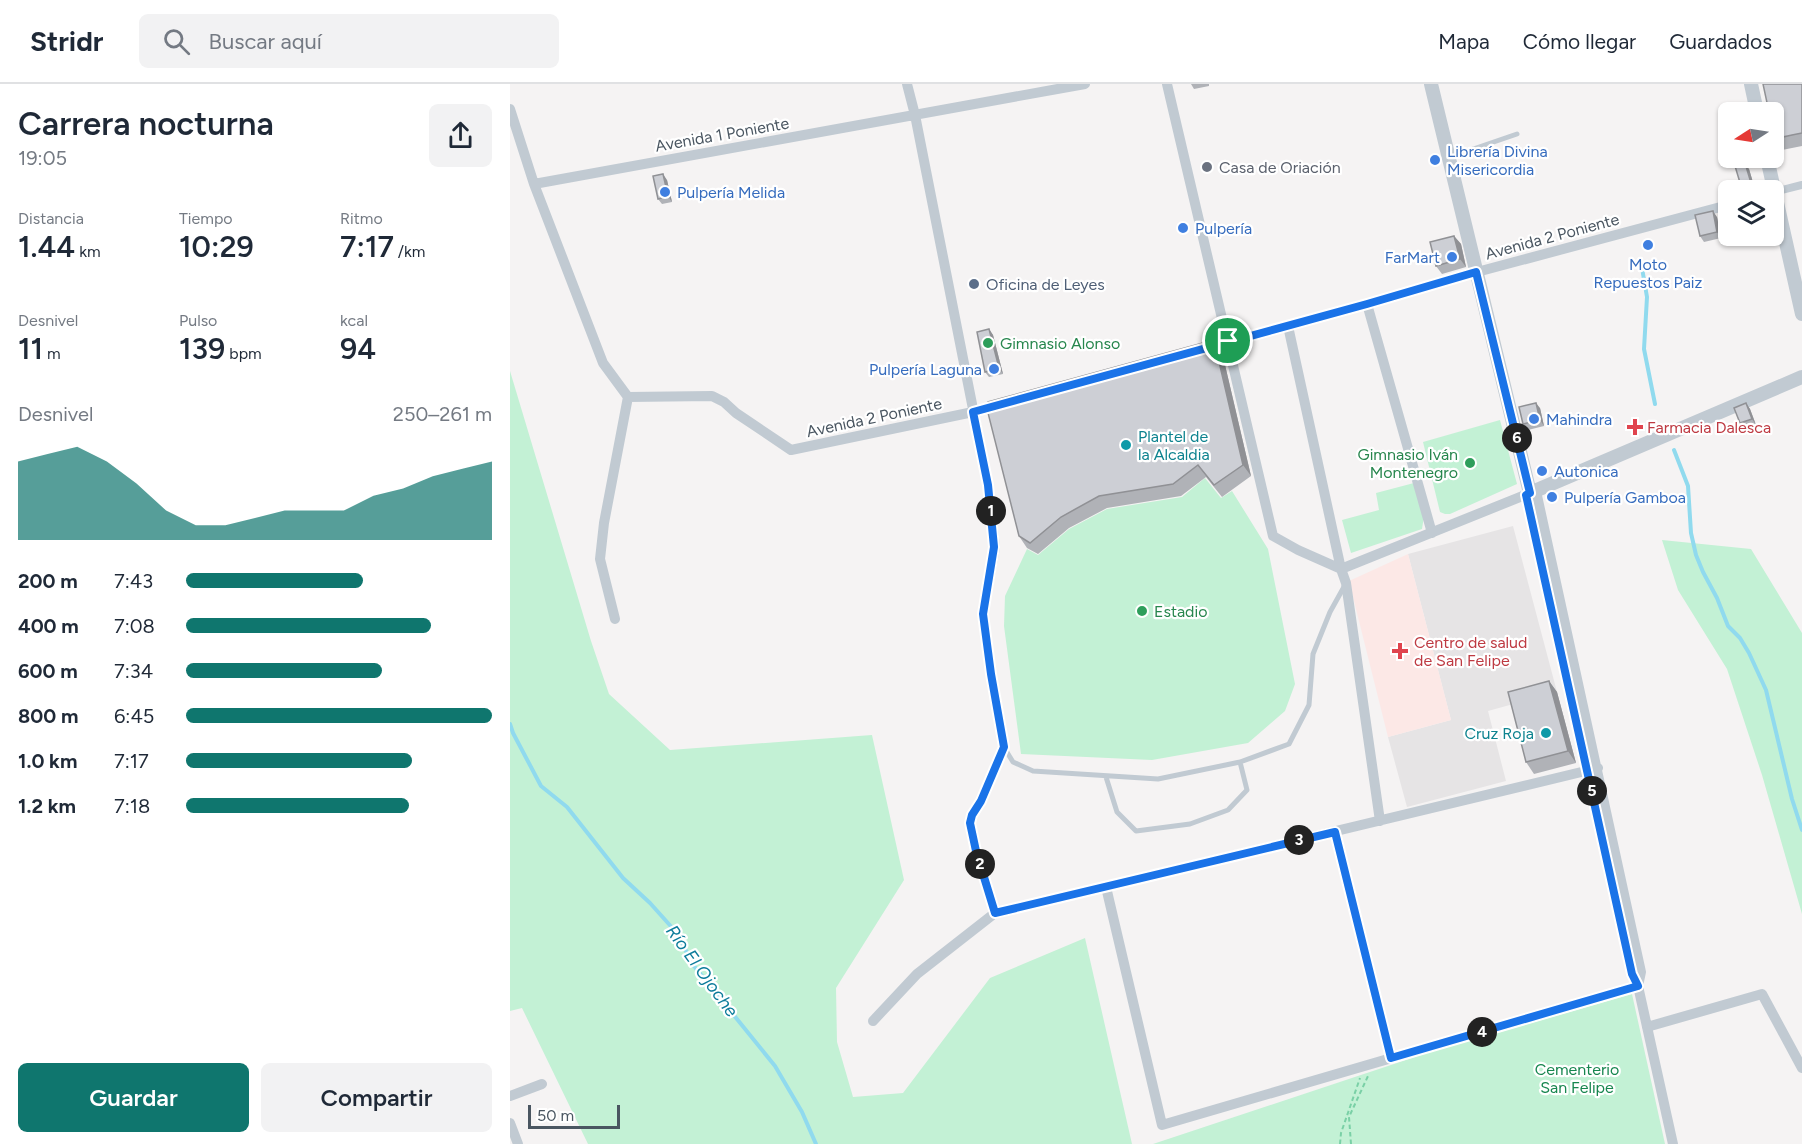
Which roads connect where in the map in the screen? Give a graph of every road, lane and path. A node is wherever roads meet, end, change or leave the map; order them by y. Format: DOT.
graph roads {
  1 [pos="907,84"];
  2 [pos="1085,84"];
  3 [pos="1167,84"];
  4 [pos="1431,84"];
  5 [pos="1751,84"];
  6 [pos="1755,102"];
  7 [pos="510,109"];
  8 [pos="915,115"];
  9 [pos="1517,134"];
  10 [pos="1449,158"];
  11 [pos="534,184"];
  12 [pos="1802,184"];
  13 [pos="1784,190"];
  14 [pos="1718,208"];
  15 [pos="1784,236"];
  16 [pos="1476,272"];
  17 [pos="1367,304"];
  18 [pos="1802,314"];
  19 [pos="1288,326"];
  20 [pos="1228,341"];
  21 [pos="1193,351"];
  22 [pos="1802,377"];
  23 [pos="628,398"];
  24 [pos="1008,402"];
  25 [pos="973,412"];
  26 [pos="1530,493"];
  27 [pos="1432,533"];
  28 [pos="1341,569"];
  29 [pos="1346,583"];
  30 [pos="615,619"];
  31 [pos="1004,747"];
  32 [pos="1240,762"];
  33 [pos="1593,770"];
  34 [pos="1106,777"];
  35 [pos="1380,821"];
  36 [pos="1335,832"];
  37 [pos="1106,887"];
  38 [pos="995,913"];
  39 [pos="1638,986"];
  40 [pos="873,1020"];
  41 [pos="1647,1027"];
  42 [pos="1391,1058"];
  43 [pos="1369,1065"];
  44 [pos="1802,1068"];
  45 [pos="542,1084"];
  46 [pos="510,1096"];
  47 [pos="510,1123"];
  48 [pos="518,1144"];
  49 [pos="1340,1144"];
  50 [pos="1351,1144"];
  51 [pos="1673,1144"];
  1 -- 8 [label="street"];
  2 -- 8 [label="street, Avenida 1 Poniente"];
  3 -- 20 [label="street"];
  4 -- 10 [label="street"];
  5 -- 6 [label="street"];
  7 -- 11 [label="street"];
  8 -- 11 [label="street, Avenida 1 Poniente"];
  8 -- 25 [label="street"];
  9 -- 10 [label="lane"];
  10 -- 16 [label="street"];
  11 -- 23 [label="street"];
  12 -- 13 [label="street"];
  14 -- 16 [label="street, Avenida 2 Poniente"];
  15 -- 18 [label="street"];
  16 -- 17 [label="street, Avenida 2 Poniente"];
  16 -- 26 [label="street"];
  17 -- 19 [label="street, Avenida 2 Poniente"];
  17 -- 27 [label="street"];
  19 -- 20 [label="street, Avenida 2 Poniente"];
  19 -- 28 [label="street"];
  20 -- 21 [label="street, Avenida 2 Poniente"];
  20 -- 28 [label="street"];
  22 -- 26 [label="street"];
  23 -- 25 [label="street, Avenida 2 Poniente"];
  23 -- 30 [label="street"];
  24 -- 25 [label="street, Avenida 2 Poniente"];
  25 -- 31 [label="street"];
  26 -- 27 [label="street"];
  26 -- 33 [label="street"];
  27 -- 28 [label="street"];
  28 -- 29 [label="street"];
  29 -- 32 [label="lane"];
  29 -- 35 [label="street"];
  31 -- 34 [label="lane"];
  31 -- 38 [label="street"];
  32 -- 34 [label="lane"];
  32 -- 34 [label="lane"];
  33 -- 35 [label="street"];
  33 -- 39 [label="street"];
  35 -- 36 [label="street"];
  36 -- 37 [label="street"];
  36 -- 42 [label="street"];
  37 -- 38 [label="street"];
  37 -- 43 [label="street"];
  38 -- 40 [label="street"];
  39 -- 41 [label="street"];
  39 -- 42 [label="street"];
  41 -- 44 [label="street"];
  41 -- 51 [label="street"];
  42 -- 43 [label="street"];
  43 -- 49 [label="path"];
  43 -- 50 [label="path"];
  45 -- 46 [label="street"];
  47 -- 48 [label="street"];
}
